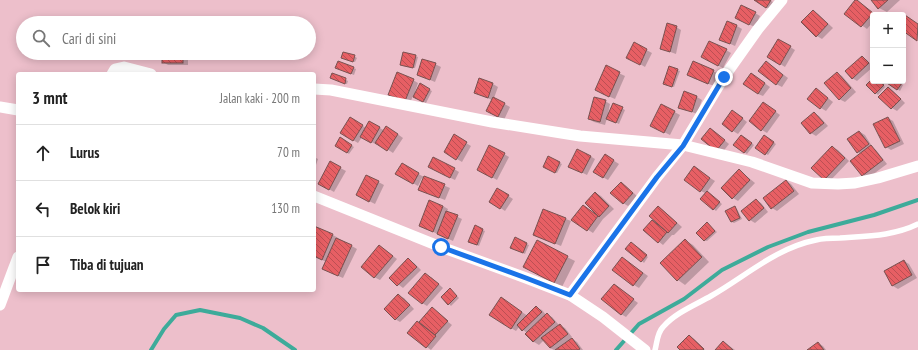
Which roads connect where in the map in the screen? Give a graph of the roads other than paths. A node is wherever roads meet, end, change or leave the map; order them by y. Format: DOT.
graph roads {
  1 [pos="782,0"];
  2 [pos="113,72"];
  3 [pos="143,72"];
  4 [pos="316,89"];
  5 [pos="0,107"];
  6 [pos="16,110"];
  7 [pos="683,146"];
  8 [pos="918,166"];
  9 [pos="316,197"];
  10 [pos="918,224"];
  11 [pos="16,262"];
  12 [pos="570,295"];
  13 [pos="0,306"];
  14 [pos="648,350"];
  1 -- 7 [label="street"];
  2 -- 3 [label="street"];
  4 -- 7 [label="street"];
  5 -- 6 [label="street"];
  7 -- 8 [label="street"];
  7 -- 12 [label="street"];
  9 -- 12 [label="street"];
  10 -- 14 [label="lane"];
  11 -- 13 [label="street"];
  12 -- 14 [label="street"];
}
